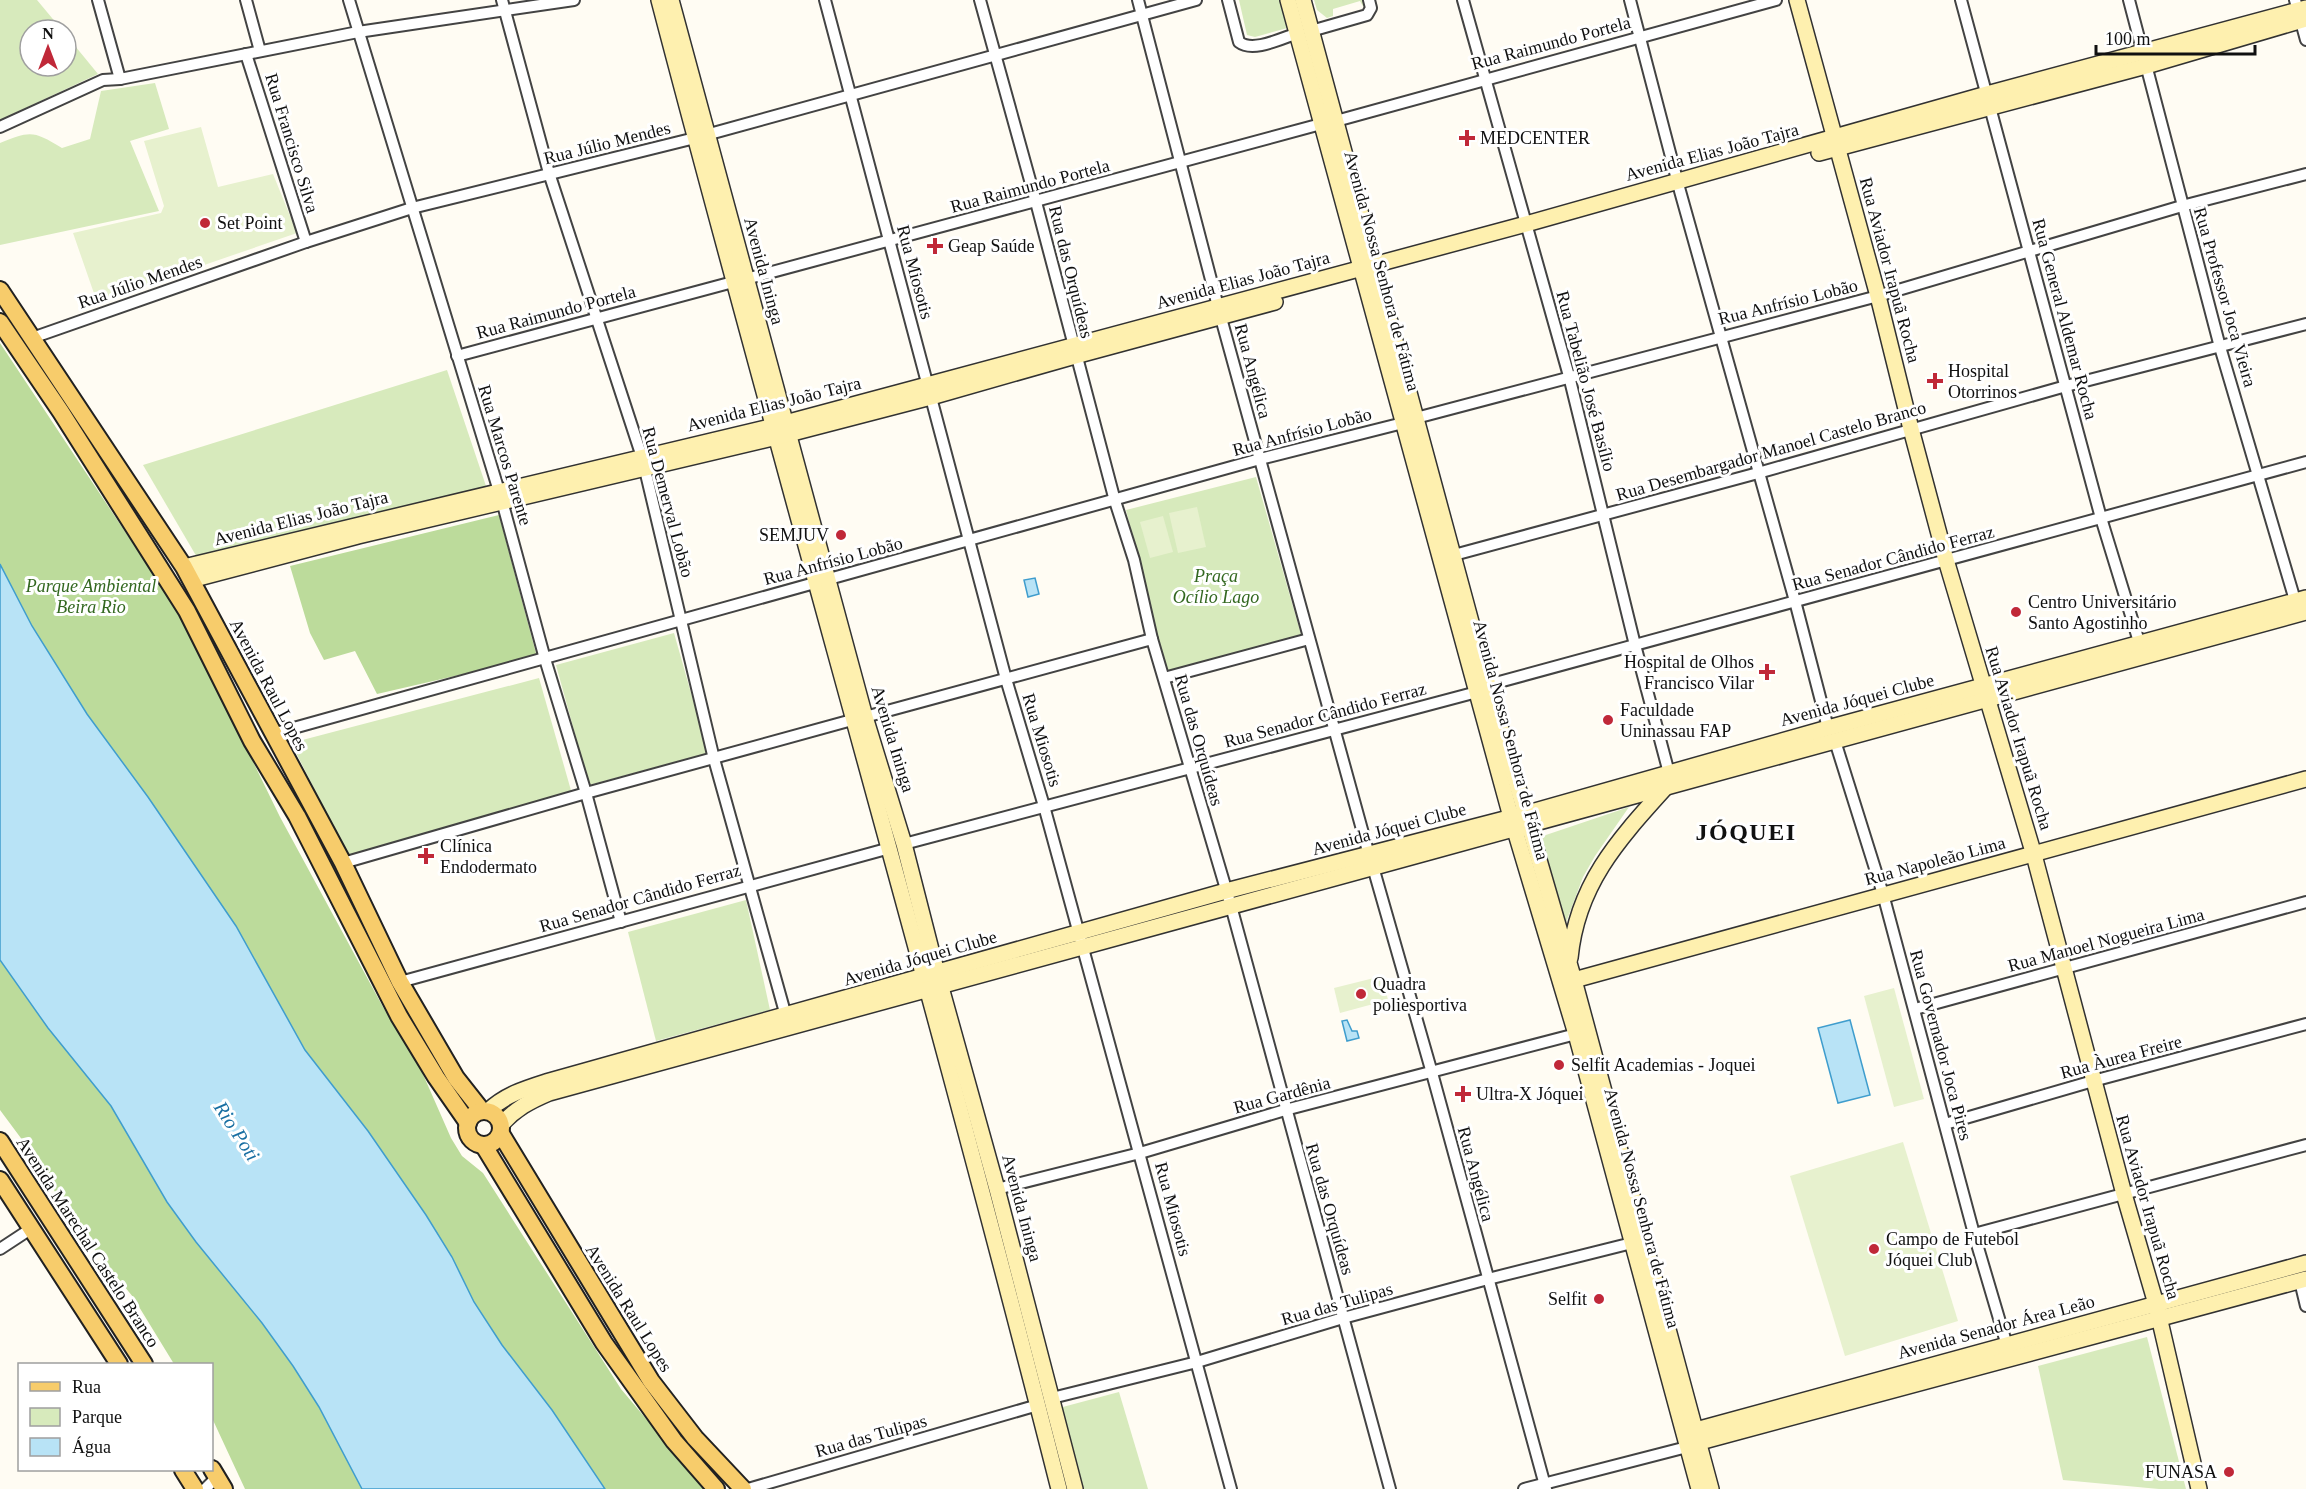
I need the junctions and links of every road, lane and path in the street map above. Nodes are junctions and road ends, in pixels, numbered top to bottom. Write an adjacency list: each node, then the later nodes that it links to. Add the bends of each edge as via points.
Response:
1 (98, 0): 32 (street)
2 (246, 0): 28 (street, Rua Francisco Silva)
3 (349, 0): 24 (street, Rua Marcos Parente)
4 (574, 0): 21 (street)
5 (659, 0): 38 (main road, Avenida Ininga)
6 (671, 0): 38 (main road, Avenida Ininga)
7 (825, 0): 34 (street, Rua Miosotis)
8 (980, 0): 30 (street, Rua das Orquídeas)
9 (1138, 0): 23 (street, Rua Angélica)
10 (1196, 0): 23 (street, Rua Júlio Mendes)
11 (1228, 0): 25 (street, via 1243,45)
12 (1288, 0): 25 (main road, Avenida Nossa Senhora de Fátima)
13 (1303, 0): 25 (main road, Avenida Nossa Senhora de Fátima)
14 (1369, 0): 25 (street, via 1371,8 1367,15)
15 (1463, 0): 33 (street, Rua Tabelião José Basílio)
16 (1630, 0): 26 (street, Rua Governador Joca Pires)
17 (1776, 0): 26 (street, Rua Raimundo Portela)
18 (1797, 0): 39 (main road, Rua Aviador Irapuã Rocha)
19 (1960, 0): 35 (street, Rua General Aldemar Rocha)
20 (2129, 0): 31 (street, Rua Professor Joca Vieira)
21 (503, 5): 24 (street); 41 (street, Rua Demerval Lobão)
22 (2301, 11): 27 (street); 31 (main road, Avenida Elias João Tajra)
23 (1142, 15): 30 (street, Rua Júlio Mendes); 40 (street, Rua Angélica)
24 (358, 32): 28 (street); 46 (street, Rua Marcos Parente)
25 (1305, 32): 36 (main road, Avenida Nossa Senhora de Fátima)
26 (1640, 36): 33 (street, Rua Raimundo Portela); 43 (street, Rua Governador Joca Pires)
27 (2306, 40)
28 (260, 51): 29 (street)
29 (246, 54): 32 (street); 49 (street, Rua Francisco Silva)
30 (995, 56): 34 (street, Rua Júlio Mendes); 44 (street, Rua das Orquídeas)
31 (2144, 59): 35 (main road, Avenida Elias João Tajra); 45 (street, Rua Professor Joca Vieira)
32 (120, 79): 37 (street, via 96,83)
33 (1484, 79): 36 (street, Rua Raimundo Portela); 47 (street, Rua Tabelião José Basílio)
34 (852, 95): 38 (street, Rua Júlio Mendes); 48 (street, Rua Miosotis)
35 (1988, 101): 39 (main road, Avenida Elias João Tajra); 50 (street, Rua General Aldemar Rocha)
36 (1329, 122): 40 (street, Rua Raimundo Portela); 51 (main road, Avenida Nossa Senhora de Fátima)
37 (0, 127)
38 (701, 136): 41 (street, Rua Júlio Mendes); 52 (main road, Avenida Ininga)
39 (1836, 143): 43 (main road, Avenida Elias João Tajra); 54 (main road, Rua Aviador Irapuã Rocha)
40 (1180, 162): 44 (street, Rua Raimundo Portela); 55 (street, Rua Angélica)
41 (549, 173): 46 (street, Rua Júlio Mendes); 56 (street, Rua Demerval Lobão)
42 (2306, 174): 45 (street, Rua Anfrísio Lobão)
43 (1679, 186): 47 (main road, Avenida Elias João Tajra); 47 (main road, Avenida Elias João Tajra, via 1579,204); 59 (street, Rua Governador Joca Pires)
44 (1036, 202): 48 (street, Rua Raimundo Portela); 62 (street, Rua das Orquídeas)
45 (2182, 206): 50 (street, Rua Anfrísio Lobão); 61 (street, Rua Professor Joca Vieira)
46 (412, 208): 49 (street, Rua Júlio Mendes); 63 (street, Rua Marcos Parente)
47 (1527, 228): 51 (main road, Avenida Elias João Tajra); 64 (street, Rua Tabelião José Basílio)
48 (890, 241): 52 (street, Rua Raimundo Portela); 66 (street, Rua Miosotis)
49 (306, 242): 60 (street, Rua Júlio Mendes)
50 (2030, 250): 54 (street, Rua Anfrísio Lobão); 65 (street, Rua General Aldemar Rocha)
51 (1370, 271): 55 (main road, Avenida Elias João Tajra); 67 (main road, Avenida Nossa Senhora de Fátima)
52 (740, 281): 56 (street, Rua Raimundo Portela); 69 (main road, Avenida Ininga)
53 (0, 290): 60 (main road, Avenida Raul Lopes)
54 (1878, 296): 59 (street, Rua Anfrísio Lobão); 68 (main road, Rua Aviador Irapuã Rocha)
55 (1220, 312): 62 (main road, Avenida Elias João Tajra); 70 (street, Rua Angélica)
56 (596, 319): 63 (street, Rua Raimundo Portela); 71 (street, Rua Demerval Lobão)
57 (0, 322): 86 (main road)
58 (2306, 324): 61 (street, Rua Desembargador Manoel Castelo Branco)
59 (1721, 336): 64 (street, Rua Anfrísio Lobão); 73 (street, Rua Governador Joca Pires)
60 (32, 338): 82 (main road, Avenida Raul Lopes)
61 (2220, 347): 65 (street, Rua Desembargador Manoel Castelo Branco); 74 (street, Rua Professor Joca Vieira)
62 (1074, 351): 66 (main road, Avenida Elias João Tajra); 76 (street, Rua das Orquídeas)
63 (457, 356): 75 (street, Rua Marcos Parente)
64 (1569, 376): 67 (street, Rua Anfrísio Lobão); 77 (street, Rua Tabelião José Basílio)
65 (2066, 386): 68 (street, Rua Desembargador Manoel Castelo Branco); 78 (street, Rua General Aldemar Rocha)
66 (929, 391): 69 (main road, Avenida Elias João Tajra); 79 (street, Rua Miosotis)
67 (1409, 420): 70 (street, Rua Anfrísio Lobão); 80 (main road, Avenida Nossa Senhora de Fátima); 96 (main road, Avenida Nossa Senhora de Fátima)
68 (1911, 429): 73 (street, Rua Desembargador Manoel Castelo Branco); 81 (main road, Rua Aviador Irapuã Rocha)
69 (780, 430): 71 (main road, Avenida Elias João Tajra); 83 (main road, Avenida Ininga)
70 (1260, 459): 76 (street, Rua Anfrísio Lobão); 89 (street, Rua Angélica)
71 (643, 462): 75 (main road, Avenida Elias João Tajra); 87 (street, Rua Demerval Lobão)
72 (2306, 462): 74 (street, Rua Senador Cândido Ferraz)
73 (1758, 473): 77 (street, Rua Desembargador Manoel Castelo Branco); 84 (street, Rua Governador Joca Pires)
74 (2258, 475): 78 (street, Rua Senador Cândido Ferraz); 85 (street, Rua Professor Joca Vieira)
75 (501, 496): 82 (main road, Avenida Elias João Tajra, via 358,536); 93 (street, Rua Marcos Parente)
76 (1114, 501): 79 (street, Rua Anfrísio Lobão); 88 (street, Rua das Orquídeas, via 1134,560)
77 (1604, 515): 80 (street, Rua Desembargador Manoel Castelo Branco); 90 (street, Rua Tabelião José Basílio)
78 (2101, 518): 81 (street, Rua Senador Cândido Ferraz); 91 (street, Rua General Aldemar Rocha)
79 (971, 540): 83 (street, Rua Anfrísio Lobão); 95 (street, Rua Miosotis)
80 (1455, 555): 96 (main road, Avenida Nossa Senhora de Fátima)
81 (1946, 560): 84 (street, Rua Senador Cândido Ferraz); 97 (main road, Rua Aviador Irapuã Rocha)
82 (188, 573): 92 (main road, Avenida Raul Lopes)
83 (822, 580): 87 (street, Rua Anfrísio Lobão); 98 (main road, Avenida Ininga)
84 (1795, 601): 90 (street, Rua Senador Cândido Ferraz); 101 (street, Rua Governador Joca Pires)
85 (2302, 606): 91 (main road, Avenida Jóquei Clube); 97 (main road, Avenida Jóquei Clube)
86 (187, 611): 92 (main road, via 199,619 216,649 224,653); 132 (main road, via 399,1016)
87 (681, 620): 93 (street, Rua Anfrísio Lobão); 102 (street, Rua Demerval Lobão)
88 (1152, 639): 94 (street, Rua das Orquídeas); 95 (street)
89 (1309, 639): 94 (street); 99 (street, Rua Angélica)
90 (1635, 645): 96 (street, Rua Senador Cândido Ferraz); 105 (street, Rua Tabelião José Basílio)
91 (2140, 645): 97 (main road, Avenida Jóquei Clube)
92 (230, 650): 100 (main road, Avenida Raul Lopes)
93 (545, 658): 100 (street, Rua Anfrísio Lobão); 106 (street, Rua Marcos Parente)
94 (1164, 678): 103 (street, Rua das Orquídeas)
95 (1006, 679): 98 (street); 107 (street, Rua Miosotis)
96 (1482, 689): 99 (street, Rua Senador Cândido Ferraz); 108 (main road, Avenida Nossa Senhora de Fátima)
97 (1985, 692): 101 (main road, Avenida Jóquei Clube); 110 (main road, Rua Aviador Irapuã Rocha)
98 (859, 719): 102 (street); 109 (main road, Avenida Ininga)
99 (1333, 729): 103 (street, Rua Senador Cândido Ferraz); 111 (street, Rua Angélica)
100 (272, 734): 112 (main road, Avenida Raul Lopes)
101 (1831, 735): 105 (main road, Avenida Jóquei Clube); 114 (street, Rua Governador Joca Pires)
102 (714, 759): 106 (street); 113 (street, Rua Demerval Lobão)
103 (1190, 769): 107 (street, Rua Senador Cândido Ferraz); 115 (street, Rua das Orquídeas)
104 (2306, 779): 110 (main road, Rua Napoleão Lima)
105 (1668, 780): 108 (main road, Avenida Jóquei Clube); 119 (main road, via 1598,869 1575,924)
106 (586, 793): 112 (street); 117 (street, Rua Marcos Parente)
107 (1044, 806): 109 (street, Rua Senador Cândido Ferraz); 118 (street, Rua Miosotis)
108 (1519, 822): 111 (main road, Avenida Jóquei Clube); 119 (main road, Avenida Nossa Senhora de Fátima); 127 (main road, Avenida Nossa Senhora de Fátima)
109 (897, 846): 113 (street, Rua Senador Cândido Ferraz); 123 (main road, Avenida Ininga)
110 (2034, 855): 114 (main road, Rua Napoleão Lima); 120 (main road, Rua Aviador Irapuã Rocha)
111 (1371, 861): 115 (main road, Avenida Jóquei Clube); 128 (street, Rua Angélica)
112 (343, 863): 122 (main road, Avenida Raul Lopes)
113 (749, 885): 117 (street, Rua Senador Cândido Ferraz); 125 (street, Rua Demerval Lobão)
114 (1883, 894): 121 (main road, Rua Napoleão Lima); 124 (street, Rua Governador Joca Pires)
115 (1228, 899): 118 (main road, Avenida Jóquei Clube); 130 (street, Rua das Orquídeas)
116 (2306, 902): 120 (street, Rua Manoel Nogueira Lima)
117 (621, 922): 122 (street, Rua Senador Cândido Ferraz)
118 (1080, 941): 123 (main road, Avenida Jóquei Clube); 138 (street, Rua Miosotis)
119 (1569, 964): 121 (main road, Avenida Nossa Senhora de Fátima)
120 (2063, 969): 124 (street, Rua Manoel Nogueira Lima); 129 (main road, Rua Aviador Irapuã Rocha)
121 (1574, 980): 159 (main road, Avenida Nossa Senhora de Fátima)
122 (400, 982): 131 (main road, Avenida Raul Lopes, via 456,1078)
123 (932, 982): 125 (main road, Avenida Jóquei Clube); 134 (main road, Avenida Jóquei Clube, via 549,1093 511,1114); 140 (main road, Avenida Ininga); 158 (main road, Avenida Ininga)
124 (1915, 1009): 133 (street, Rua Governador Joca Pires)
125 (786, 1016): 131 (main road, Avenida Jóquei Clube, via 546,1082 515,1092)
126 (2306, 1024): 129 (street, Rua Àurea Freire)
127 (1575, 1034): 128 (street, Rua Gardênia); 144 (main road, Avenida Nossa Senhora de Fátima)
128 (1432, 1073): 130 (street, Rua Gardênia); 149 (street, Rua Angélica)
129 (2093, 1081): 133 (street, Rua Àurea Freire); 141 (main road, Rua Aviador Irapuã Rocha)
130 (1285, 1110): 138 (street, Rua Gardênia); 153 (street, Rua das Orquídeas)
131 (485, 1111): 132 (main road); 134 (main road, via 497,1116)
132 (468, 1122): 137 (main road, via 470,1138)
133 (1945, 1124): 143 (street, Rua Governador Joca Pires)
134 (501, 1130): 137 (main road, via 497,1140); 164 (main road, Avenida Raul Lopes, via 651,1381 695,1438)
135 (0, 1141): 147 (main road, Avenida Marechal Castelo Branco)
136 (2306, 1145): 141 (street)
137 (484, 1146): 163 (main road, Avenida Raul Lopes, via 604,1343 674,1442)
138 (1140, 1153): 140 (street, Rua Gardênia); 155 (street, Rua Miosotis)
139 (0, 1180): 142 (main road)
140 (997, 1189): 158 (main road, Avenida Ininga)
141 (2124, 1194): 143 (street); 152 (main road, Rua Aviador Irapuã Rocha)
142 (32, 1227): 145 (street); 148 (main road)
143 (1974, 1233): 154 (street, Rua Governador Joca Pires)
144 (1632, 1243): 149 (street, Rua das Tulipas); 159 (main road, Avenida Nossa Senhora de Fátima)
145 (0, 1248)
146 (2306, 1263): 152 (main road, Avenida Senador Área Leão)
147 (81, 1267): 148 (main road); 157 (main road, Avenida Marechal Castelo Branco)
148 (63, 1277): 156 (main road)
149 (1488, 1279): 153 (street, Rua das Tulipas); 161 (street, Rua Angélica)
150 (2303, 1280): 151 (street); 152 (main road, Avenida Senador Área Leão)
151 (2306, 1306)
152 (2158, 1311): 154 (main road, Avenida Senador Área Leão); 173 (main road, Rua Aviador Irapuã Rocha)
153 (1343, 1318): 155 (street, Rua das Tulipas); 169 (street, Rua das Orquídeas)
154 (2009, 1351): 159 (main road, Avenida Senador Área Leão)
155 (1197, 1362): 158 (street, Rua das Tulipas); 168 (street, Rua Miosotis)
156 (118, 1363)
157 (143, 1363)
158 (1045, 1402): 165 (street, Rua das Tulipas); 166 (main road, Avenida Ininga); 167 (main road, Avenida Ininga)
159 (1694, 1440): 161 (street, Avenida Senador Área Leão); 171 (main road, Avenida Nossa Senhora de Fátima); 172 (main road, Avenida Nossa Senhora de Fátima)
160 (184, 1471): 162 (main road)
161 (1545, 1486): 170 (street, Avenida Senador Área Leão)
162 (195, 1489)
163 (716, 1489)
164 (743, 1489)
165 (748, 1489)
166 (1059, 1489)
167 (1075, 1489)
168 (1231, 1489)
169 (1390, 1489)
170 (1524, 1489)
171 (1699, 1489)
172 (1711, 1489)
173 (2199, 1489)

